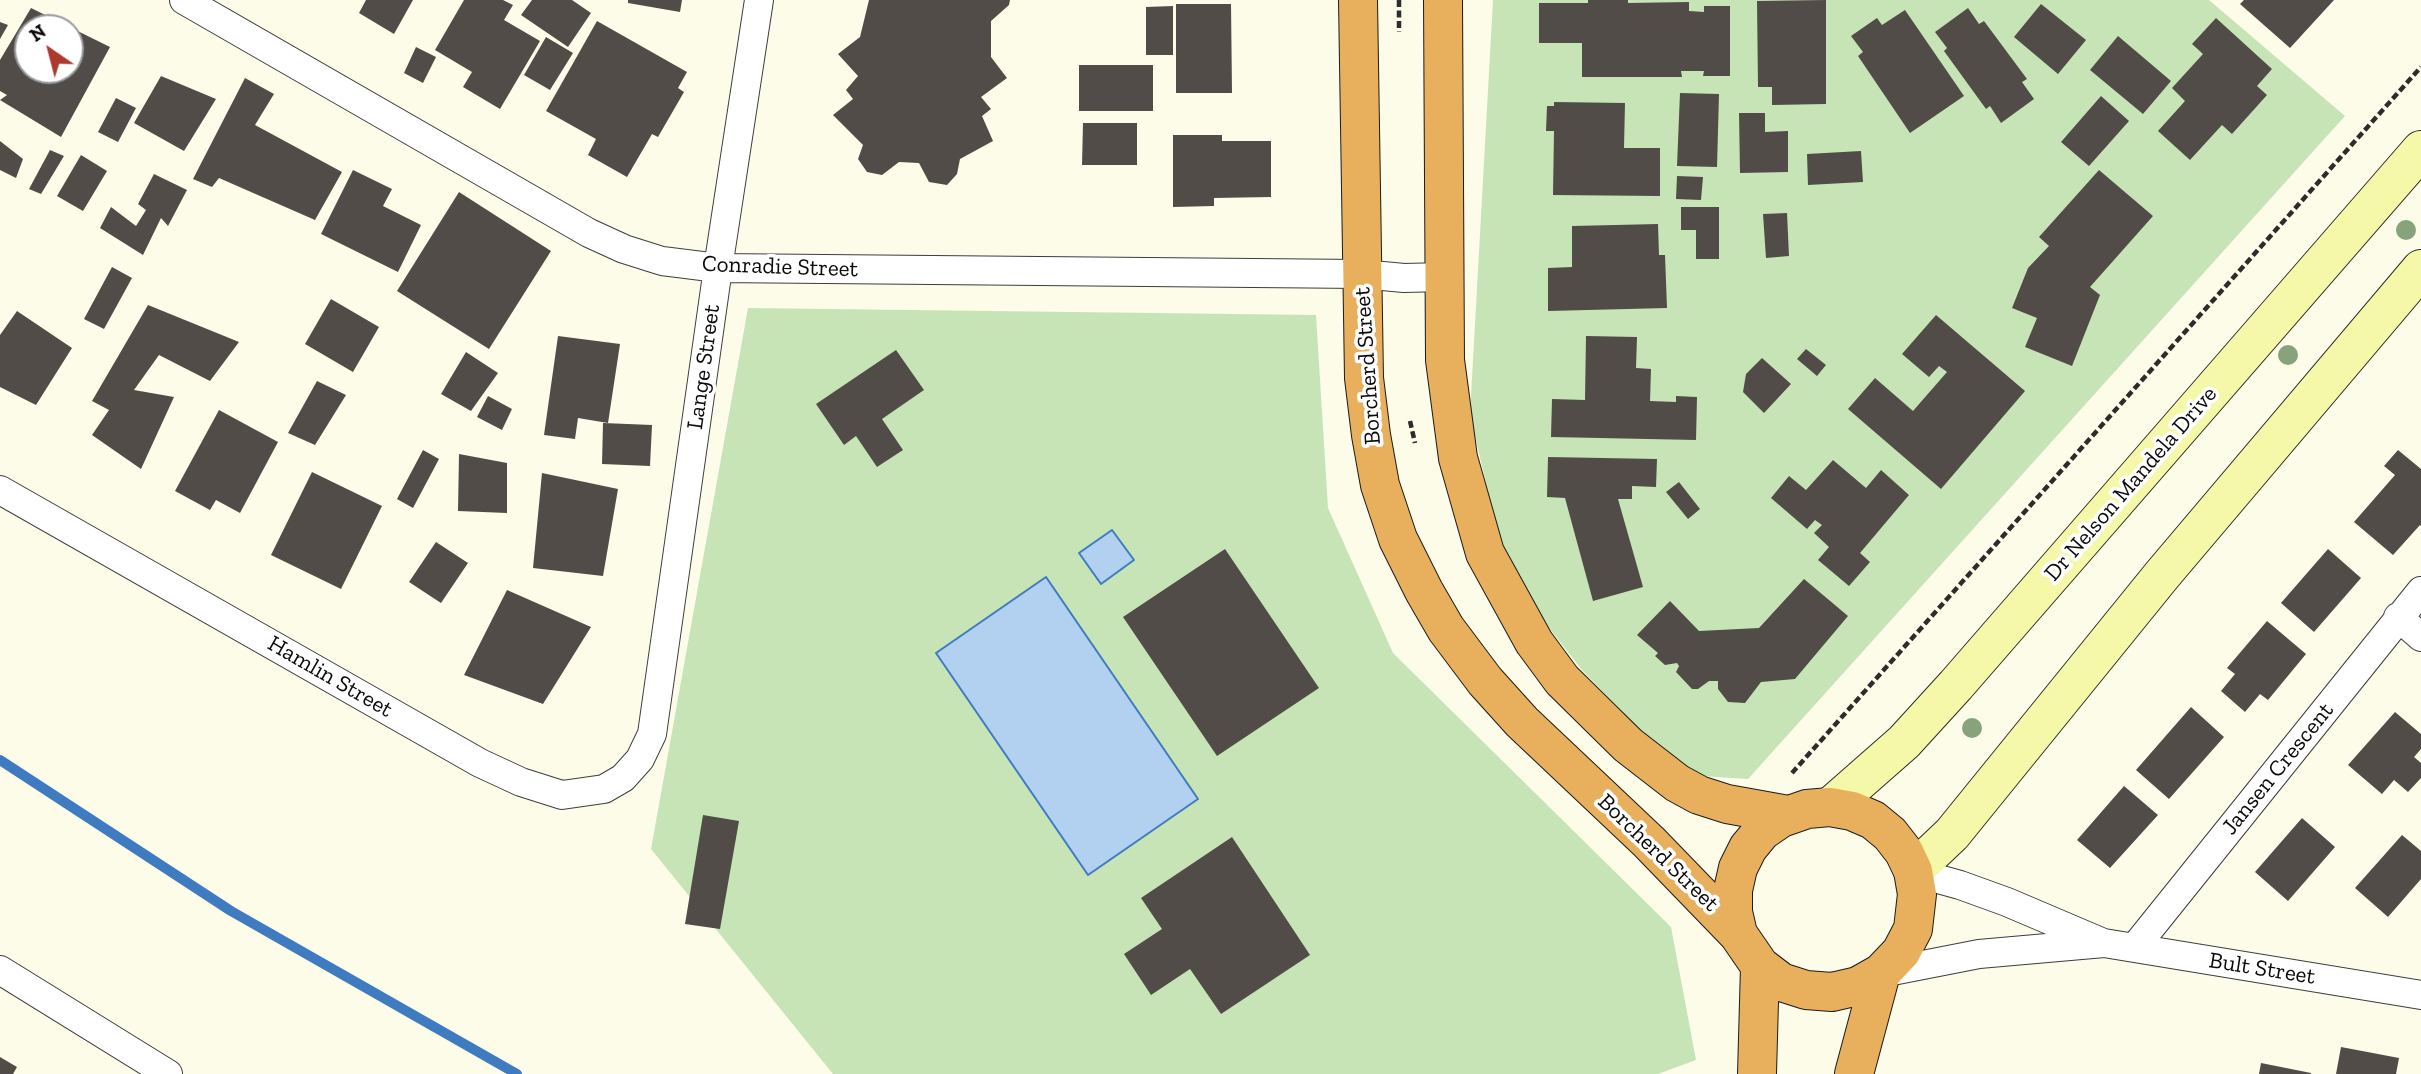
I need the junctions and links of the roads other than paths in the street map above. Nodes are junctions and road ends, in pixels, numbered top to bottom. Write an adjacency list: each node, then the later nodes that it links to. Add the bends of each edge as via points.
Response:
1 (184, 0): 6 (street, Conradie Street, via 589,233 662,261)
2 (759, 0): 6 (street, Lange Street)
3 (1358, 0): 8 (highway, Borcherd Street)
4 (1443, 0): 9 (highway)
5 (2421, 150): 15 (street, Dr Nelson Mandela Drive, via 1956,685 1903,742)
6 (718, 268): 8 (street, Conradie Street); 14 (street, Lange Street)
7 (2421, 269): 17 (street, via 2162,575 1952,834)
8 (1361, 274): 9 (street, Conradie Street); 18 (highway, Borcherd Street, via 1364,378 1378,472 1398,539 1424,592 1466,658 1522,722)
9 (1444, 277): 16 (highway, via 1445,360 1458,458 1485,553 1534,642 1562,680 1628,746 1669,777 1699,795)
10 (0, 490): 14 (street, Hamlin Street, via 521,782 562,795 604,789 623,778 640,759)
11 (2421, 590): 12 (street, Jansen Crescent)
12 (2398, 617): 13 (street); 20 (street, Jansen Crescent)
13 (2421, 637)
14 (652, 734)
15 (1830, 807): 16 (highway); 17 (highway, via 1873,820 1890,834)
16 (1773, 813): 18 (highway, via 1738,868 1732,912)
17 (1913, 871): 19 (street, Bult Street, via 1984,894); 23 (highway, via 1917,894 1913,929)
18 (1738, 934): 21 (highway)
19 (2104, 943): 20 (street, Bult Street); 23 (street, Bult Street, via 1979,954)
20 (2135, 947): 24 (street, Bult Street)
21 (1760, 966): 23 (highway, via 1781,982 1832,992 1858,986); 26 (highway)
22 (0, 970): 25 (street)
23 (1882, 973): 27 (highway)
24 (2419, 992)
25 (168, 1074)
26 (1757, 1074)
27 (1854, 1074)

